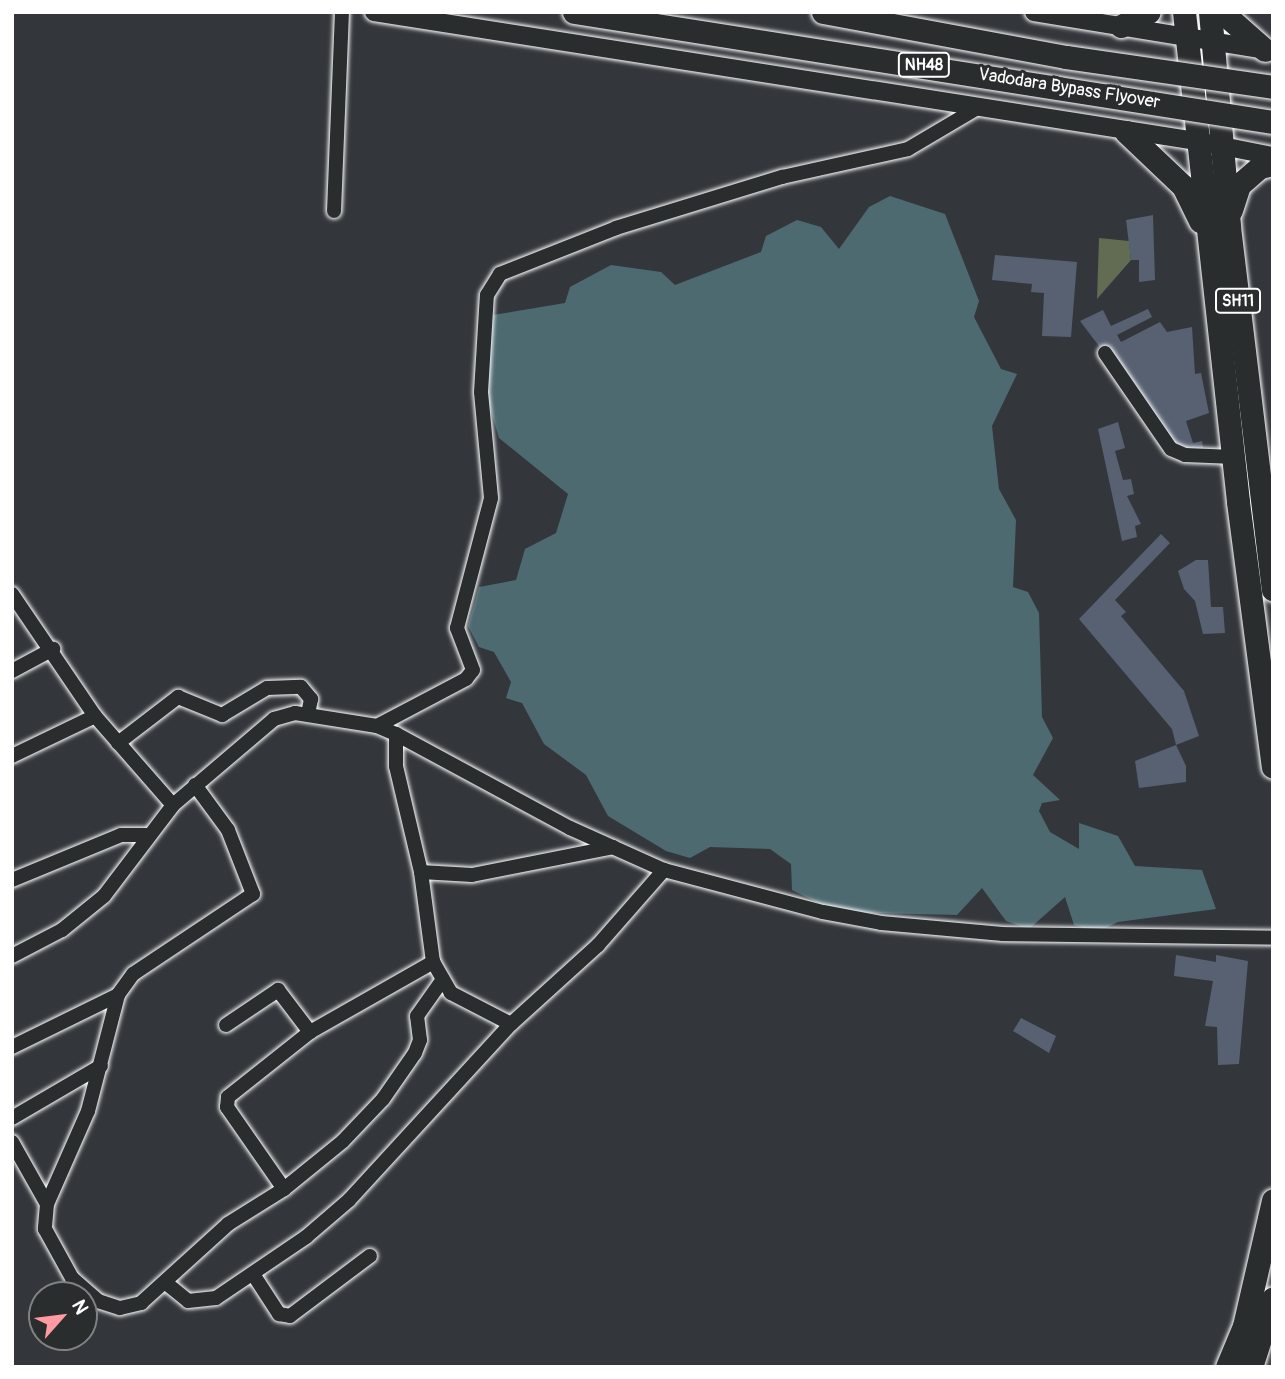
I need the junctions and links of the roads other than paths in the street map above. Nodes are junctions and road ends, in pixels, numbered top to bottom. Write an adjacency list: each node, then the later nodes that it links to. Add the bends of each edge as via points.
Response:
1 (342, 12): 22 (street)
2 (374, 12): 15 (street)
3 (574, 12): 16 (main road, Vadodara Bypass Flyover / NH48, bridge)
4 (823, 12): 14 (main road, Vadodara Bypass Flyover / NH48, bridge, via 1066,57)
5 (1034, 12): 10 (street)
6 (1149, 12): 10 (main road)
7 (1184, 12): 11 (main road, SH11)
8 (1210, 12): 12 (main road, SH11)
9 (1222, 12): 13 (main road)
10 (1121, 26): 11 (street)
11 (1187, 38): 12 (street); 18 (main road, SH11)
12 (1212, 42): 13 (street); 19 (main road, SH11)
13 (1269, 51)
14 (1273, 87)
15 (979, 107): 17 (street); 33 (street, via 898,152 782,177 615,228 500,274 486,295 481,392 491,498 488,523 458,614 459,636 473,670)
16 (1273, 122)
17 (1126, 132): 18 (street); 24 (main road, via 1183,186)
18 (1197, 141): 19 (street); 24 (main road, SH11)
19 (1224, 148): 20 (street); 23 (main road, SH11)
20 (1273, 156)
21 (1273, 164): 23 (main road, via 1261,167 1239,185)
22 (334, 211)
23 (1229, 226): 27 (main road, SH11)
24 (1211, 250): 26 (main road, SH11)
25 (1105, 354): 26 (street, via 1171,449 1185,455)
26 (1234, 457): 37 (main road, SH11)
27 (1273, 589)
28 (12, 594): 29 (street)
29 (53, 649): 30 (street); 32 (street)
30 (12, 671)
31 (308, 715): 33 (street); 35 (street, via 311,699 301,687 267,688 222,715 178,697); 38 (street, via 295,713 274,719)
32 (95, 716): 35 (street); 36 (street)
33 (377, 726): 34 (street)
34 (396, 734): 41 (street); 43 (street, via 396,766)
35 (118, 743): 39 (street)
36 (12, 756)
37 (1273, 767)
38 (195, 785): 39 (street); 49 (street, via 228,830 253,894 133,974)
39 (173, 805): 40 (street)
40 (147, 835): 44 (street, via 121,835); 46 (street, via 104,896 62,930)
41 (613, 848): 42 (street); 43 (street, via 472,875)
42 (664, 870): 45 (street, via 881,923 1003,934); 50 (street, via 598,945)
43 (421, 872): 47 (street)
44 (12, 880)
45 (1273, 938)
46 (12, 956)
47 (433, 962): 48 (street); 52 (street)
48 (441, 982): 50 (street, via 451,993); 57 (street, via 417,1016 420,1040 415,1053 383,1099 343,1141)
49 (118, 995): 53 (street); 54 (street)
50 (512, 1024): 61 (street, via 349,1200)
51 (226, 1025): 52 (street, via 278,990)
52 (310, 1032): 57 (street, via 226,1102)
53 (12, 1047)
54 (101, 1066): 55 (street); 59 (street, via 88,1111)
55 (12, 1118)
56 (12, 1142): 59 (street)
57 (284, 1189): 62 (street, via 228,1224)
58 (1273, 1200): 64 (main road, via 1244,1326)
59 (47, 1204): 62 (street, via 45,1229 55,1251 72,1278 98,1301 120,1308 141,1303)
60 (370, 1256): 61 (street, via 290,1316 279,1314)
61 (253, 1274): 62 (street, via 216,1298 199,1303 188,1301)
62 (166, 1283)
63 (1273, 1298): 65 (main road)
64 (1227, 1367)
65 (1251, 1367)

